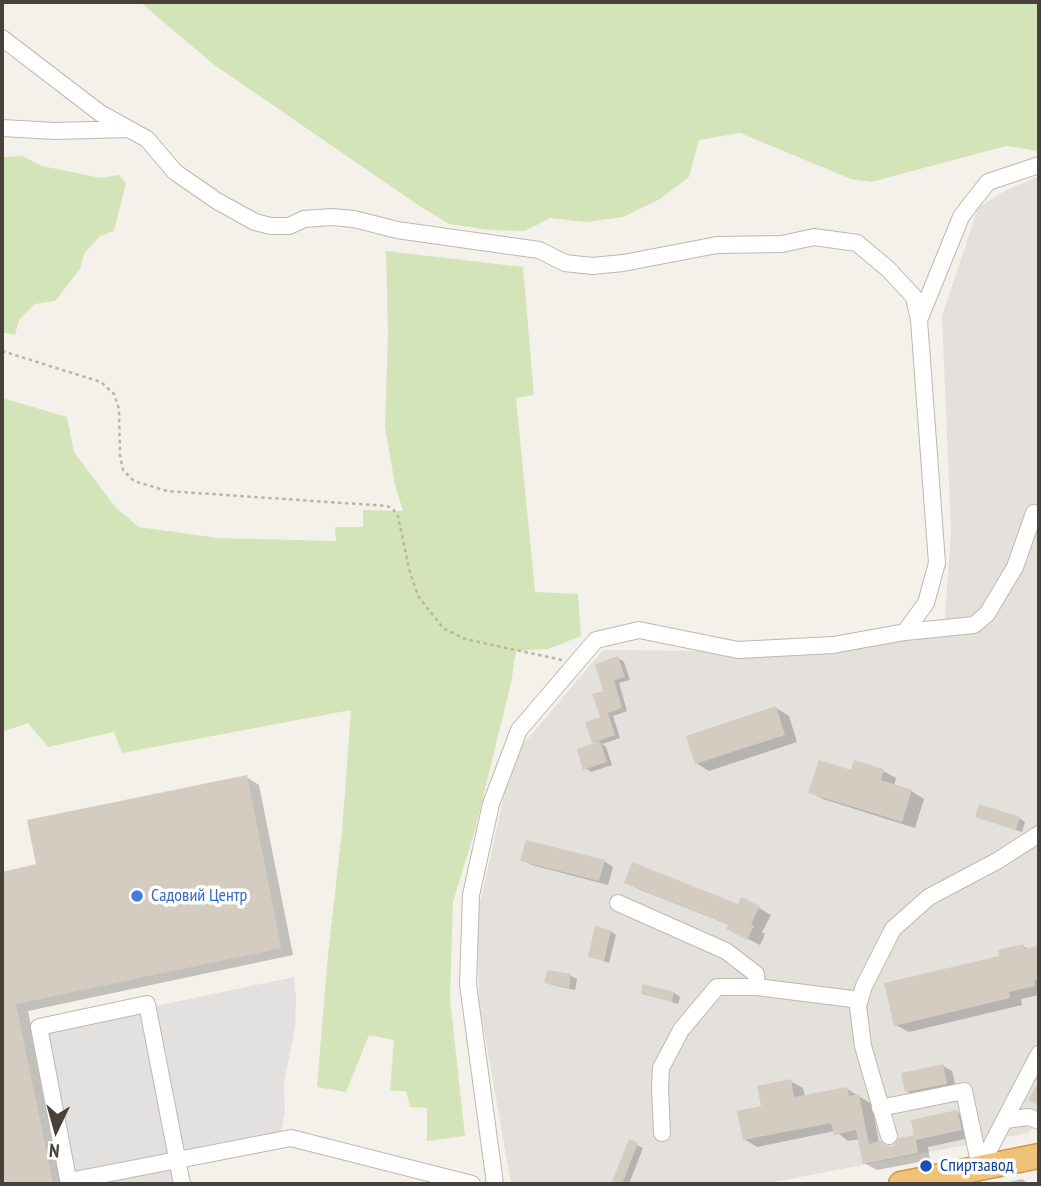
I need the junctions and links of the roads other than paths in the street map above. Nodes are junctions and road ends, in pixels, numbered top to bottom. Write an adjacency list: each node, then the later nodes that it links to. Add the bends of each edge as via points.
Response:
1 (2, 38): 3 (lane, via 100,113)
2 (2, 128): 3 (lane)
3 (131, 129): 5 (lane, via 147,139 175,172 217,201 271,226 289,226 304,219 354,219 397,230 539,250 565,263 592,266 717,245 782,244 814,237 857,243 914,297)
4 (1039, 165): 5 (lane, via 988,182 968,206)
5 (919, 320): 7 (lane, via 936,563 926,603)
6 (1034, 513): 7 (lane, via 1015,567 987,614 974,625)
7 (905, 632): 24 (lane, via 833,645 738,650 639,630 596,640 519,730 491,804 471,895 468,984)
8 (1039, 834): 11 (lane, via 929,897 893,929)
9 (618, 903): 10 (lane, via 726,951 756,974)
10 (757, 987): 11 (lane); 16 (lane, via 717,987 681,1030 661,1068)
11 (860, 999): 13 (lane, via 863,1046)
12 (1039, 1054): 14 (lane)
13 (880, 1108): 17 (lane); 20 (lane, via 964,1091)
14 (1005, 1120): 15 (lane, via 1028,1117); 20 (lane)
15 (1039, 1121)
16 (662, 1133)
17 (889, 1136)
18 (1039, 1156): 20 (highway)
19 (178, 1160): 21 (lane); 21 (lane, via 147,1004 39,1027); 22 (lane); 23 (lane, via 291,1138)
20 (980, 1167): 25 (highway)
21 (69, 1183)
22 (182, 1184)
23 (472, 1184)
24 (495, 1184)
25 (901, 1184)

